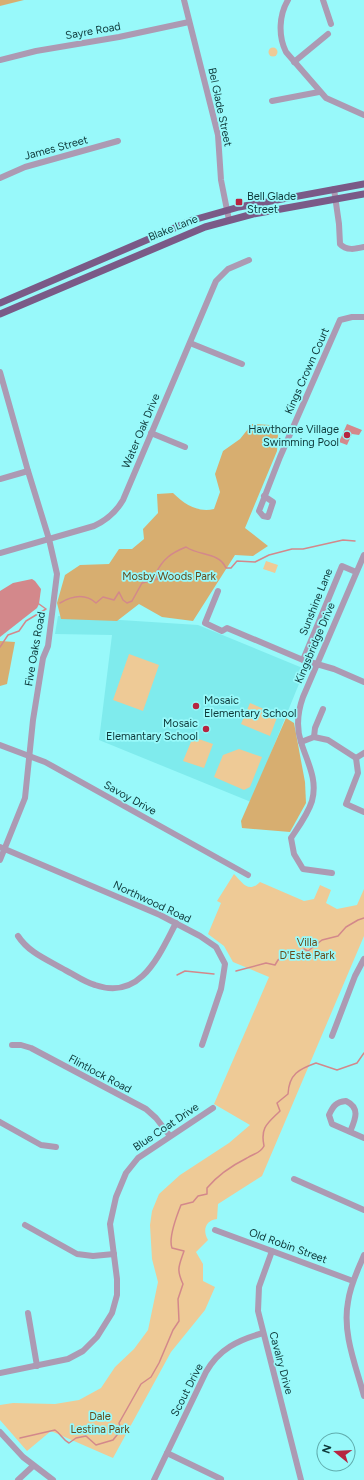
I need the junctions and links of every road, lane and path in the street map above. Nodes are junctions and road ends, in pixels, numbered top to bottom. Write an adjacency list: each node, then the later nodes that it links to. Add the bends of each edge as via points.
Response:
1 (184, 0): 4 (street, Bel Glade Street)
2 (288, 0): 8 (street, via 282,17 280,37 286,52)
3 (323, 0): 5 (street)
4 (189, 22): 7 (street, Sayre Road); 18 (street, Bel Glade Street, via 218,135 221,180)
5 (331, 24)
6 (328, 34): 8 (street)
7 (0, 60)
8 (294, 62): 9 (street)
9 (318, 92): 10 (street); 11 (street, via 334,103)
10 (272, 101)
11 (364, 115)
12 (118, 141): 13 (street, James Street, via 25,167)
13 (0, 178)
14 (364, 184): 15 (main road, Blake Lane)
15 (334, 189): 17 (street); 18 (main road, Blake Lane)
16 (364, 194): 17 (main road, Blake Lane)
17 (336, 200): 19 (main road, Blake Lane); 20 (street, via 340,244 353,249)
18 (227, 210): 19 (street, Bel Glade Street); 22 (main road, Blake Lane, via 178,227)
19 (229, 220): 23 (main road, Blake Lane, via 178,238)
20 (364, 247)
21 (249, 260): 25 (street, Water Oak Drive, via 231,267 219,277)
22 (0, 303)
23 (0, 314)
24 (364, 317): 34 (street, Kings Crown Court, via 340,320)
25 (190, 343): 26 (street); 30 (street, Water Oak Drive)
26 (242, 364)
27 (0, 372): 28 (street, Five Oaks Road)
28 (7, 395): 29 (street); 32 (street, Five Oaks Road)
29 (0, 397)
30 (151, 433): 31 (street); 35 (street, Water Oak Drive, via 115,512 94,526)
31 (185, 448)
32 (28, 471): 33 (street); 35 (street, Five Oaks Road)
33 (0, 479)
34 (264, 496)
35 (49, 539): 36 (street, Water Oak Drive); 48 (street, Five Oaks Road, via 57,574 56,586)
36 (0, 553)
37 (364, 555): 38 (street, Kingsbridge Drive)
38 (356, 572): 40 (street, Sunshine Lane, via 342,566); 41 (street, Kingsbridge Drive)
39 (218, 591): 40 (street, via 205,623 222,631 227,628)
40 (303, 660): 41 (street)
41 (317, 664): 42 (street); 45 (street, Kingsbridge Drive, via 300,708)
42 (364, 682)
43 (323, 709): 44 (street)
44 (314, 737): 45 (street); 49 (street, via 328,740)
45 (301, 742): 53 (street, Kingsbridge Drive, via 312,772 314,790 307,812 291,838 294,854 303,869)
46 (0, 745): 48 (street, Savoy Drive)
47 (364, 753): 49 (street)
48 (30, 754): 51 (street, Five Oaks Road, via 25,798); 54 (street, Savoy Drive)
49 (356, 758): 50 (street, via 358,773 346,804)
50 (364, 812)
51 (2, 848): 52 (street, Five Oaks Road); 55 (street, Northwood Road)
52 (0, 860)
53 (332, 873)
54 (248, 875)
55 (176, 923): 56 (street, via 149,971 133,983 114,988 86,982 27,948); 60 (street, Northwood Road, via 216,947 225,964 221,988)
56 (18, 936)
57 (364, 959): 58 (street)
58 (332, 1036)
59 (12, 1045): 64 (street, Flintlock Road, via 31,1048 146,1109)
60 (202, 1045)
61 (213, 1108): 64 (street, Blue Coat Drive)
62 (0, 1122): 66 (street, via 41,1145)
63 (350, 1132): 63 (street, via 332,1124 329,1115 332,1106 339,1101 346,1101 355,1107 357,1113); 65 (street)
64 (170, 1136): 72 (street, Blue Coat Drive, via 138,1158 126,1173 111,1216 110,1232)
65 (364, 1138)
66 (56, 1146)
67 (294, 1179): 68 (street)
68 (364, 1210)
69 (25, 1225): 72 (street, via 77,1254)
70 (215, 1230): 71 (street, Old Robin Street)
71 (272, 1251): 74 (street, Old Robin Street); 76 (street, Cavalry Drive, via 258,1293 258,1311)
72 (114, 1254): 77 (street, Blue Coat Drive, via 116,1295 112,1313 102,1330 75,1356)
73 (364, 1255): 74 (street)
74 (354, 1281): 79 (street, via 348,1301 347,1326)
75 (28, 1313): 77 (street)
76 (263, 1333): 81 (street, Scout Drive, via 233,1344 213,1361); 87 (street, Cavalry Drive)
77 (37, 1366): 78 (street, Blue Coat Drive)
78 (0, 1372)
79 (364, 1396)
80 (0, 1432): 82 (street)
81 (167, 1453): 83 (street); 86 (street, Scout Drive)
82 (33, 1466): 84 (street); 85 (street)
83 (221, 1479)
84 (18, 1480)
85 (53, 1480)
86 (154, 1480)
87 (301, 1480)

